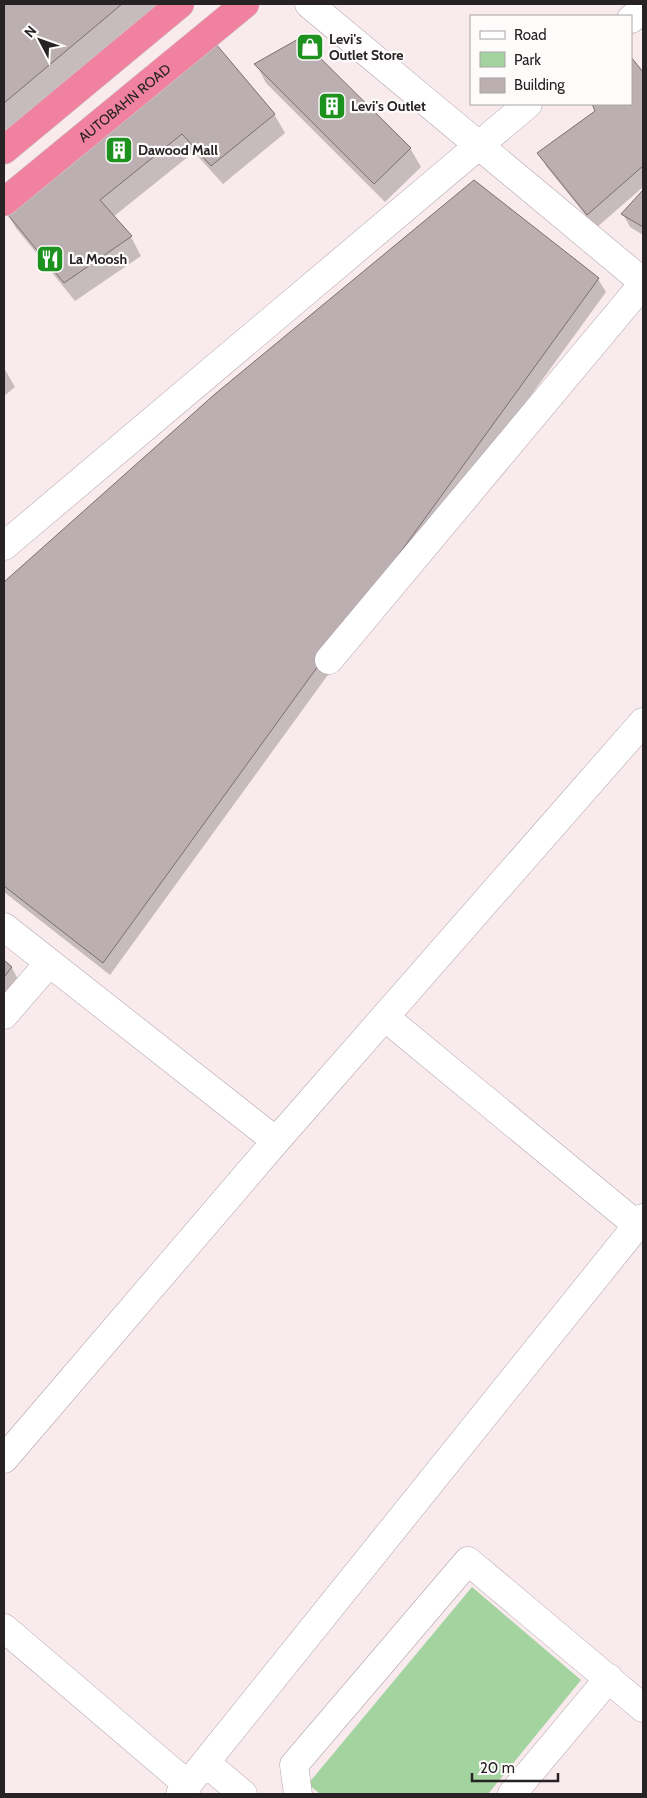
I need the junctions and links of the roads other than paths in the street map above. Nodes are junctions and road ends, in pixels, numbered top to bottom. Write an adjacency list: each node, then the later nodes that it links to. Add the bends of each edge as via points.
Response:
1 (180, 4): 8 (highway)
2 (245, 4): 9 (highway, AUTOBAHN ROAD)
3 (309, 4): 7 (street)
4 (643, 8): 5 (street)
5 (632, 18)
6 (527, 105): 7 (street)
7 (479, 144): 10 (street); 11 (street)
8 (4, 150)
9 (4, 202)
10 (643, 283): 12 (street)
11 (4, 546)
12 (329, 660)
13 (643, 722): 17 (street)
14 (4, 927): 15 (street)
15 (48, 963): 16 (street); 18 (street)
16 (4, 1015)
17 (386, 1018): 18 (street); 19 (street)
18 (276, 1141): 20 (street)
19 (640, 1221): 24 (street)
20 (4, 1459)
21 (4, 1628): 25 (street)
22 (609, 1678): 23 (street); 27 (street, via 468,1561 294,1765); 28 (street)
23 (643, 1708)
24 (206, 1763): 25 (street); 26 (street)
25 (184, 1790)
26 (243, 1794)
27 (298, 1794)
28 (512, 1794)

